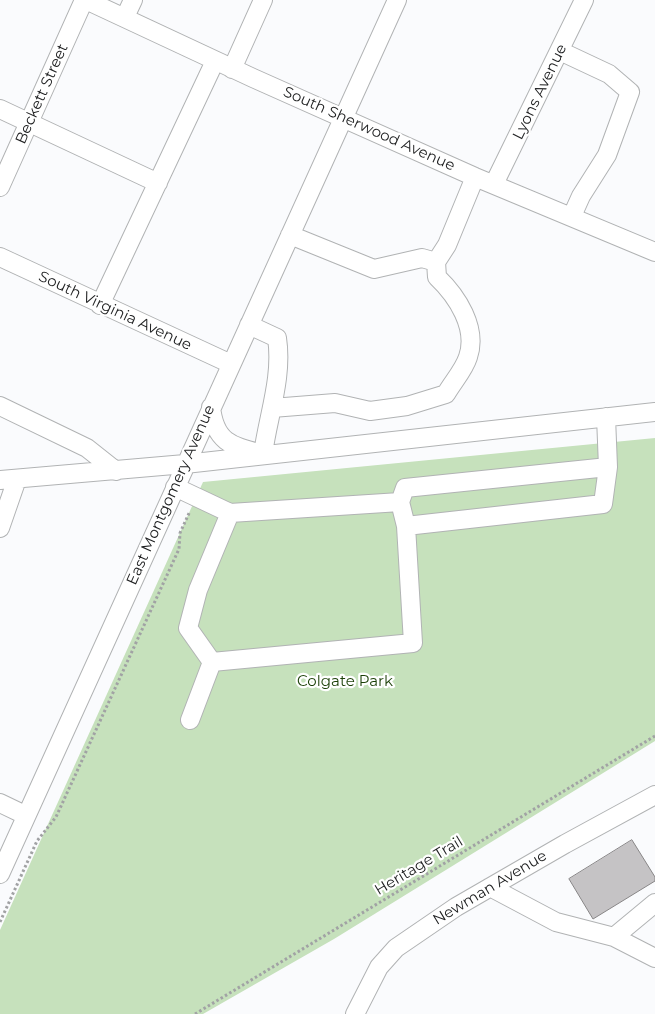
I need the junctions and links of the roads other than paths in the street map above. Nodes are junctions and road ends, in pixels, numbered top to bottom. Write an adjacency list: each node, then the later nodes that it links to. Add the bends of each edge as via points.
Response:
1 (85, 0): 6 (street, South Sherwood Avenue); 12 (street, Beckett Street)
2 (133, 0): 6 (street)
3 (263, 0): 9 (street)
4 (397, 0): 11 (street, East Montgomery Avenue)
5 (584, 0): 7 (street, Lyons Avenue)
6 (125, 17): 8 (street, South Sherwood Avenue)
7 (560, 51): 15 (street, Lyons Avenue); 17 (street, via 609,74 630,92 607,155)
8 (215, 61): 9 (street, South Sherwood Avenue); 14 (street)
9 (232, 69): 11 (street, South Sherwood Avenue)
10 (0, 109): 12 (street)
11 (343, 118): 13 (street, South Sherwood Avenue); 18 (street, East Montgomery Avenue)
12 (29, 122): 14 (street); 16 (street, Beckett Street)
13 (476, 176): 15 (street, South Sherwood Avenue); 21 (street, via 447,245)
14 (158, 183): 22 (street)
15 (494, 184): 17 (street, South Sherwood Avenue)
16 (0, 188)
17 (572, 216): 19 (street, South Sherwood Avenue)
18 (290, 235): 21 (street, via 374,269 422,258); 23 (street, East Montgomery Avenue)
19 (655, 252)
20 (0, 257): 22 (street, South Virginia Avenue)
21 (436, 262): 27 (street, via 437,277 450,290 464,316 469,334 468,357 446,394 370,411 335,403)
22 (100, 305): 24 (street, South Virginia Avenue)
23 (249, 326): 24 (street, East Montgomery Avenue); 27 (street, via 277,338 278,370)
24 (230, 364): 26 (street, East Montgomery Avenue)
25 (0, 406): 33 (street, via 87,448)
26 (211, 407): 30 (street, via 219,435 238,447); 31 (street, East Montgomery Avenue)
27 (272, 408): 30 (street)
28 (655, 412): 29 (street)
29 (606, 417): 30 (street); 32 (street)
30 (263, 454): 31 (street)
31 (185, 464): 33 (street); 35 (street, East Montgomery Avenue)
32 (608, 467): 36 (street); 38 (street, via 603,504)
33 (116, 471): 34 (street)
34 (9, 479): 39 (street)
35 (175, 487): 37 (street); 44 (street, East Montgomery Avenue)
36 (402, 495): 37 (street); 38 (street)
37 (230, 513): 40 (street, via 198,590 188,628)
38 (406, 526): 40 (street, via 413,643)
39 (0, 528)
40 (212, 662): 41 (street)
41 (190, 720)
42 (655, 795): 46 (street, Newman Avenue)
43 (0, 803): 44 (street)
44 (26, 815): 45 (street, East Montgomery Avenue)
45 (0, 874)
46 (490, 887): 48 (street, via 556,922); 50 (street, Newman Avenue, via 396,948 379,967)
47 (655, 903): 48 (street)
48 (614, 937): 49 (street)
49 (655, 958)
50 (355, 1014)

